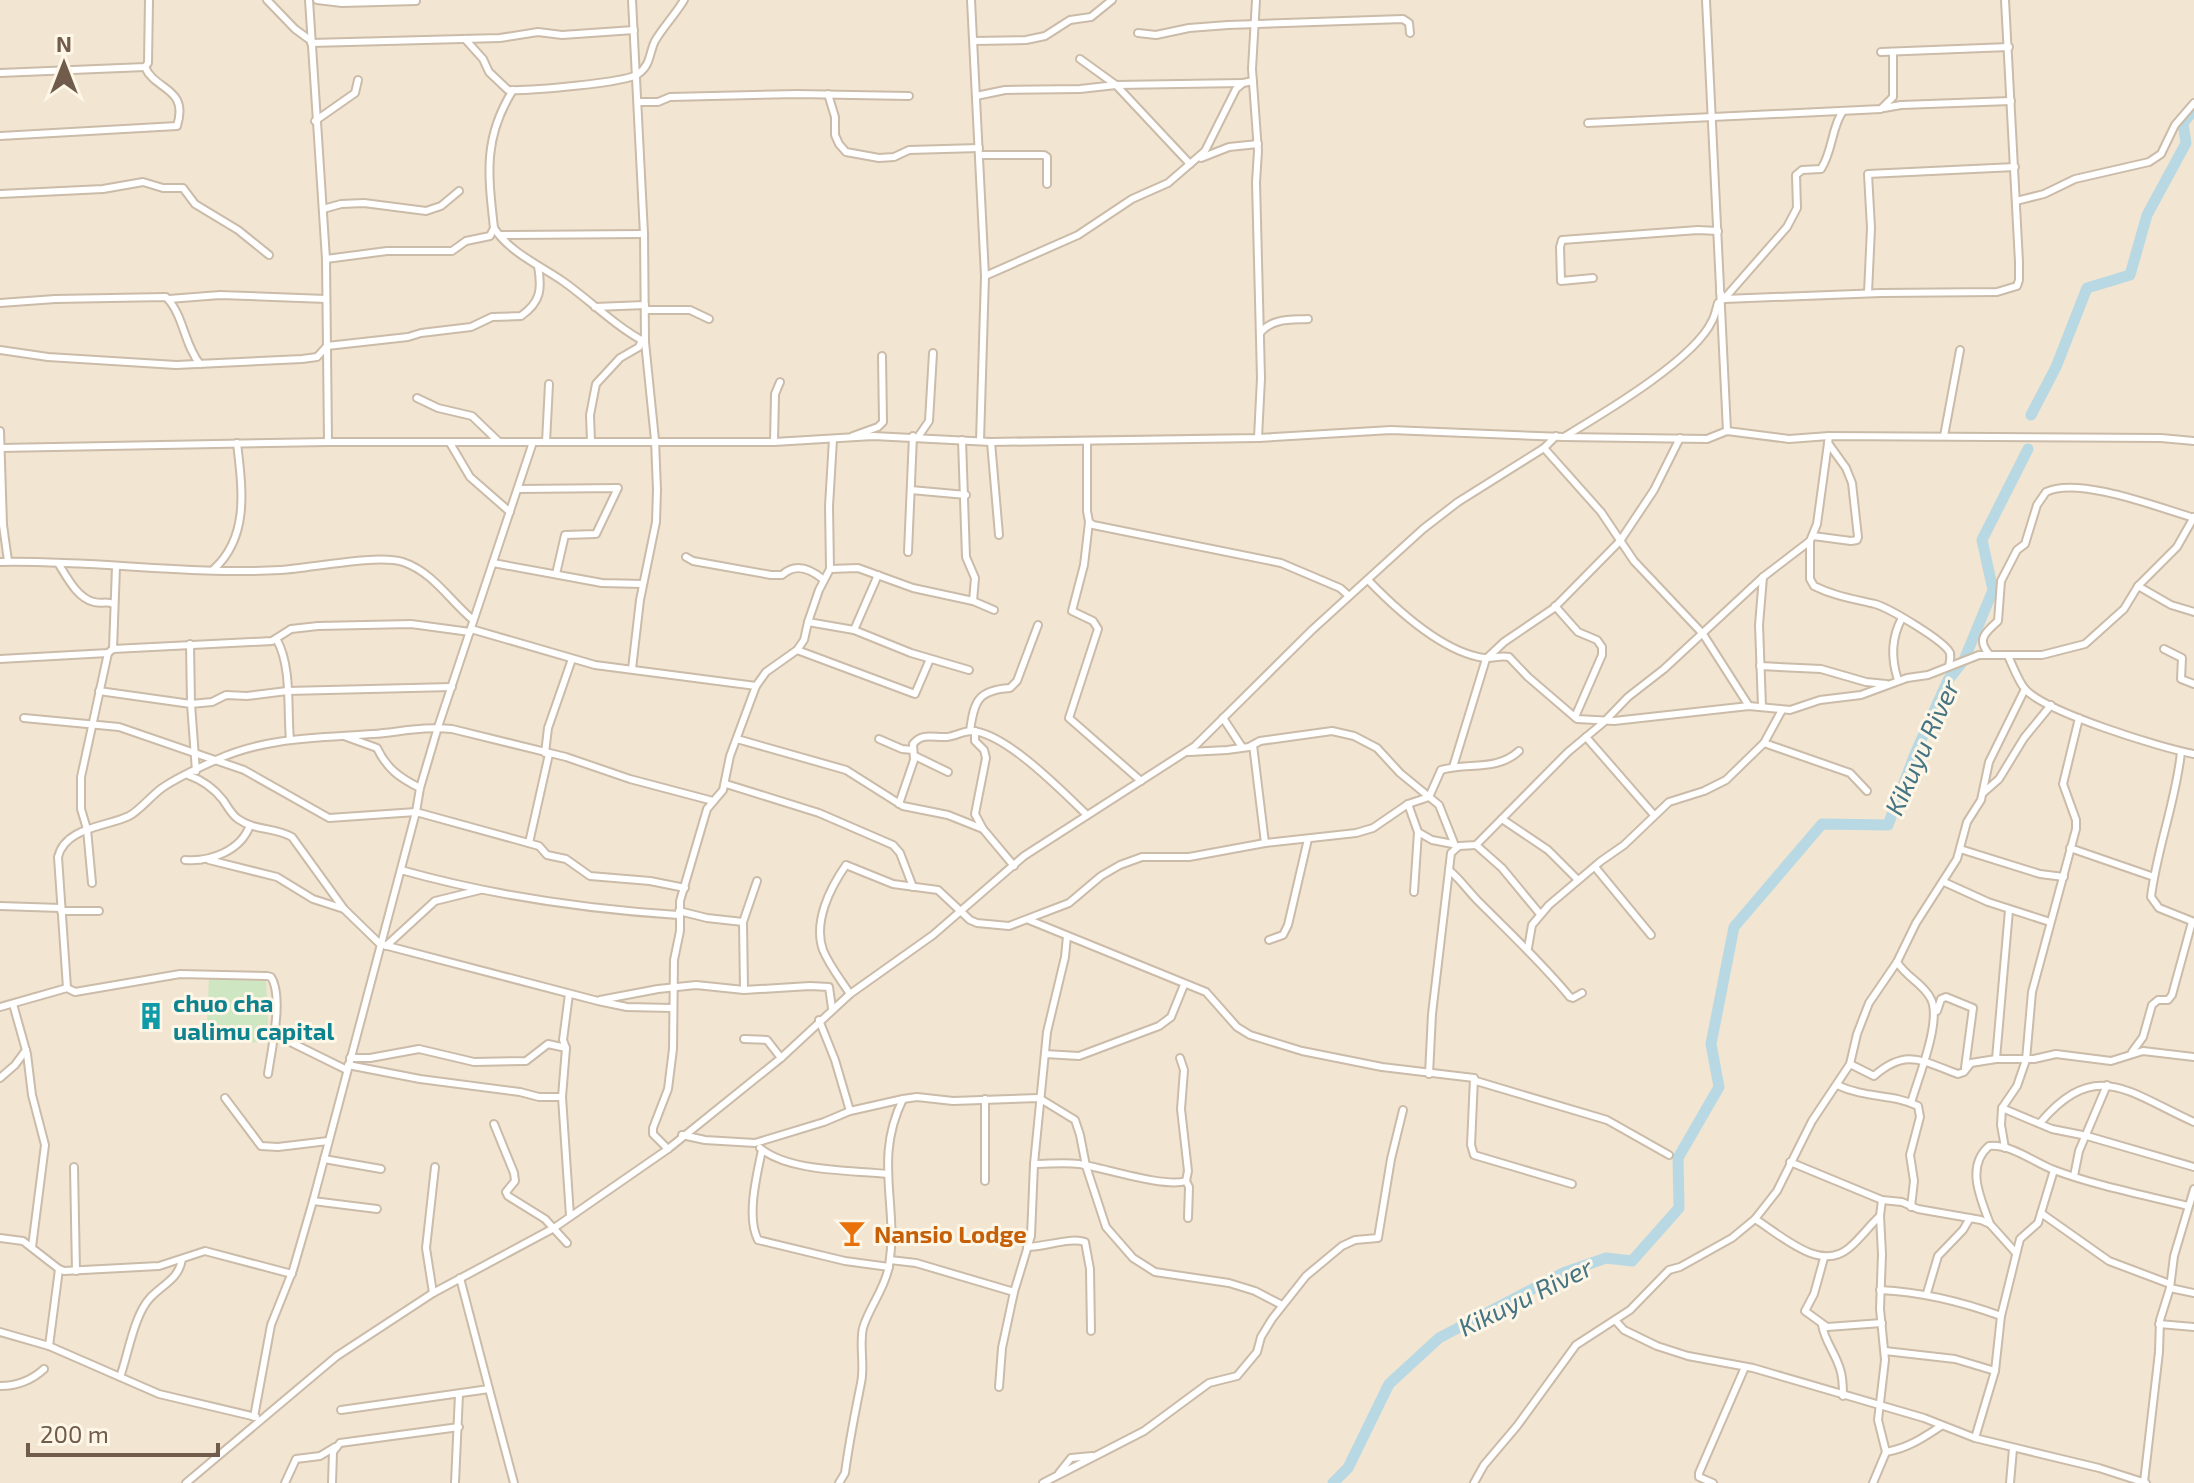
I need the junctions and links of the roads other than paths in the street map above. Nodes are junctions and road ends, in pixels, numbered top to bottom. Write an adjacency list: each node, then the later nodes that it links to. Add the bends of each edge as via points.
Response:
1 (149, 0): 24 (street)
2 (267, 0): 19 (street)
3 (309, 0): 19 (street)
4 (317, 0): 12 (street)
5 (632, 0): 14 (street)
6 (684, 0): 26 (street)
7 (971, 0): 18 (street)
8 (1112, 0): 18 (street, via 1091,17 1070,20 1045,36)
9 (1256, 0): 13 (street)
10 (1706, 0): 40 (street)
11 (2005, 0): 20 (street)
12 (416, 1)
13 (1255, 24): 15 (street); 16 (street, via 1403,19); 28 (street)
14 (634, 30): 17 (street); 26 (street)
15 (1138, 33)
16 (1410, 33)
17 (465, 39): 19 (street); 31 (street, via 502,85)
18 (974, 41): 34 (street)
19 (310, 42): 41 (street)
20 (2009, 47): 22 (street); 35 (street)
21 (1881, 52): 22 (street)
22 (1893, 52): 38 (street, via 1893,97)
23 (1080, 59): 30 (street)
24 (145, 67): 25 (street); 43 (street, via 174,94 177,126)
25 (0, 73)
26 (637, 76): 31 (street); 36 (street)
27 (358, 80): 41 (street, via 355,93)
28 (1253, 81): 29 (street); 44 (street)
29 (1243, 83): 30 (street); 46 (street)
30 (1116, 85): 34 (street); 47 (street)
31 (513, 90): 55 (street, via 498,115 489,152)
32 (828, 94): 33 (street); 36 (street); 45 (street, via 835,135 846,152 879,158 909,150)
33 (909, 96)
34 (976, 96): 45 (street)
35 (2011, 101): 38 (street); 48 (street)
36 (638, 102): 56 (street)
37 (2194, 103): 52 (street, via 2175,125 2161,154 2149,162 2075,179)
38 (1881, 109): 39 (street)
39 (1843, 111): 40 (street); 63 (street, via 1821,169 1796,175 1797,208 1787,227)
40 (1710, 117): 42 (street); 54 (street)
41 (315, 121): 53 (street)
42 (1588, 123)
43 (0, 136)
44 (1258, 144): 46 (street, via 1229,147); 71 (street)
45 (979, 151): 49 (street, via 1044,155); 60 (street)
46 (1197, 160): 47 (street)
47 (1190, 164): 60 (street, via 1168,183 1132,199 1078,235)
48 (2015, 167): 52 (street); 62 (street, via 1868,174)
49 (1047, 184)
50 (459, 191): 53 (street, via 426,211 364,203)
51 (0, 194): 57 (street, via 143,182 183,188 195,204)
52 (2016, 201): 62 (street, via 2019,280 2014,289)
53 (323, 209): 58 (street)
54 (1718, 231): 61 (street, via 1562,240 1561,281); 63 (street)
55 (497, 232): 56 (street); 58 (street, via 452,251 387,251); 59 (street)
56 (644, 234): 68 (street)
57 (269, 255)
58 (326, 259): 65 (street)
59 (538, 266): 67 (street); 73 (street, via 539,297 521,316)
60 (985, 276): 94 (street)
61 (1593, 278)
62 (1868, 293): 63 (street)
63 (1721, 297): 83 (street); 86 (street, via 1712,323 1695,344 1629,397)
64 (169, 299): 65 (street); 66 (street); 78 (street)
65 (326, 299): 73 (street)
66 (0, 303)
67 (595, 307): 68 (street); 72 (street)
68 (645, 307): 69 (street, via 690,310); 72 (street)
69 (709, 319)
70 (1308, 319): 71 (street, via 1276,321)
71 (1260, 333): 87 (street)
72 (644, 341): 92 (street); 101 (street, via 596,384)
73 (327, 346): 78 (street, via 317,357); 97 (street)
74 (0, 350): 78 (street)
75 (1960, 350): 84 (street)
76 (933, 353): 85 (street, via 929,421)
77 (882, 356): 90 (street, via 883,422)
78 (200, 364)
79 (780, 382): 102 (street)
80 (549, 384): 100 (street)
81 (417, 398): 98 (street, via 466,412)
82 (0, 431): 106 (street)
83 (1727, 431): 88 (street, via 1707,439); 91 (street)
84 (1944, 436): 91 (street); 96 (street)
85 (916, 437): 90 (street); 93 (street); 109 (street)
86 (1560, 437): 87 (street, via 1391,430); 88 (street); 107 (street)
87 (1258, 438): 95 (street)
88 (1680, 438): 116 (street)
89 (833, 439): 90 (street); 102 (street); 124 (street)
90 (846, 439)
91 (1829, 439): 115 (street); 115 (street, via 1852,483 1858,537)
92 (655, 440): 101 (street); 102 (street); 130 (street, via 656,522)
93 (962, 440): 94 (street); 110 (street)
94 (980, 441): 103 (street)
95 (1087, 441): 103 (street); 113 (street)
96 (2194, 441)
97 (328, 442): 104 (street); 105 (street)
98 (499, 442): 99 (street); 105 (street)
99 (533, 442): 100 (street); 108 (street)
100 (546, 442): 101 (street)
101 (591, 442)
102 (774, 442)
103 (991, 442): 114 (street)
104 (237, 443): 106 (street); 123 (street, via 240,523 225,559)
105 (450, 443): 111 (street, via 470,477)
106 (1, 448): 119 (street)
107 (1544, 448): 116 (street); 129 (street, via 1458,502)
108 (518, 489): 111 (street); 125 (street, via 618,488 596,534 565,535)
109 (911, 490): 110 (street); 117 (street)
110 (966, 495): 133 (street, via 966,557 975,578)
111 (510, 512): 121 (street)
112 (2194, 517): 131 (street, via 2177,547); 150 (street, via 2119,495 2076,488 2046,492 2025,544 2001,581 1998,621 1982,641)
113 (1089, 522): 132 (street, via 1281,563); 203 (street, via 1072,611 1098,629 1069,718)
114 (999, 535)
115 (1811, 538): 127 (street); 138 (street, via 1814,586 1876,604)
116 (1620, 541): 135 (street); 144 (street)
117 (908, 552)
118 (686, 557): 128 (street, via 771,575 798,567)
119 (4, 562): 120 (street)
120 (58, 563): 122 (street); 134 (street, via 81,594)
121 (493, 563): 125 (street); 139 (street)
122 (116, 567): 123 (street); 134 (street)
123 (214, 569): 139 (street, via 399,561 421,570)
124 (830, 569): 126 (street, via 858,568); 128 (street)
125 (556, 574): 130 (street)
126 (878, 575): 133 (street); 143 (street)
127 (1763, 577): 144 (street); 156 (street)
128 (824, 580): 140 (street)
129 (1368, 580): 132 (street); 155 (street, via 1441,641)
130 (643, 584): 158 (street)
131 (2138, 586): 137 (street); 151 (street, via 2124,609 2085,644 2042,655)
132 (1349, 596): 174 (street)
133 (973, 601): 136 (street)
134 (114, 604): 149 (street)
135 (1555, 606): 155 (street); 175 (street, via 1578,632 1602,647)
136 (994, 610)
137 (2194, 612)
138 (1902, 618): 157 (street, via 1945,647); 160 (street, via 1894,638)
139 (473, 620): 142 (street)
140 (808, 622): 143 (street); 148 (street)
141 (1038, 625): 180 (street, via 1017,681 974,704)
142 (470, 630): 145 (street, via 364,624 291,629); 153 (street); 164 (street)
143 (854, 630): 154 (street)
144 (1703, 634): 170 (street); 177 (street)
145 (277, 640): 146 (street); 167 (street)
146 (190, 644): 149 (street); 168 (street)
147 (2164, 649): 162 (street, via 2182,658 2181,679)
148 (797, 650): 154 (street, via 915,694); 163 (street)
149 (111, 651): 152 (street); 166 (street)
150 (1989, 654): 151 (street); 157 (street)
151 (2008, 656): 165 (street)
152 (0, 659)
153 (572, 659): 158 (street); 193 (street, via 548,728)
154 (930, 659): 159 (street)
155 (1486, 659): 175 (street, via 1509,657); 198 (street)
156 (1760, 666): 161 (street, via 1821,669); 171 (street)
157 (1949, 666): 160 (street)
158 (632, 669): 163 (street)
159 (969, 670)
160 (1898, 680): 161 (street)
161 (1888, 684): 172 (street, via 1861,695)
162 (2194, 684)
163 (756, 686): 183 (street)
164 (452, 687): 167 (street); 179 (street)
165 (2025, 689): 169 (street); 208 (street, via 1989,762)
166 (99, 691): 168 (street); 178 (street)
167 (287, 691): 168 (street, via 226,695); 185 (street)
168 (191, 704): 190 (street)
169 (2051, 705): 176 (street); 208 (street, via 1999,779)
170 (1749, 706): 171 (street); 177 (street)
171 (1762, 707): 172 (street)
172 (1782, 710): 186 (street)
173 (24, 718): 178 (street)
174 (1223, 718): 188 (street); 191 (street)
175 (1576, 718): 177 (street); 182 (street)
176 (2079, 718): 192 (street); 226 (street, via 2063,784 2076,820)
177 (1604, 722): 182 (street)
178 (91, 723): 190 (street); 218 (street, via 81,777)
179 (438, 727): 181 (street); 193 (street); 206 (street)
180 (972, 731): 194 (street, via 952,737 921,736 913,744); 214 (street, via 1020,755); 219 (street, via 986,758 974,810)
181 (339, 735): 185 (street); 206 (street, via 377,748 399,778)
182 (1588, 736): 215 (street); 216 (street)
183 (737, 739): 204 (street); 211 (street, via 846,770)
184 (879, 739): 194 (street)
185 (290, 740): 195 (street)
186 (1764, 743): 207 (street, via 1850,773); 215 (street, via 1726,780 1674,798)
187 (1253, 745): 188 (street); 209 (street, via 1332,731 1354,736 1377,748); 223 (street)
188 (1242, 747): 191 (street)
189 (1519, 751): 198 (street, via 1493,765)
190 (194, 752): 197 (street); 199 (street)
191 (1185, 752): 203 (street)
192 (2181, 752): 196 (street); 235 (street)
193 (547, 753): 210 (street); 222 (street)
194 (914, 753): 201 (street); 211 (street)
195 (231, 754): 197 (street); 200 (street)
196 (2194, 754)
197 (217, 760): 199 (street); 200 (street)
198 (1453, 767): 209 (street, via 1437,774)
199 (198, 770): 202 (street); 205 (street)
200 (244, 770): 213 (street, via 329,818)
201 (948, 772)
202 (188, 775): 205 (street); 218 (street, via 130,815)
203 (1141, 781): 214 (street)
204 (726, 784): 210 (street); 240 (street, via 819,813 893,845)
205 (209, 785): 217 (street, via 230,813)
206 (420, 788): 213 (street)
207 (1867, 791)
208 (1983, 793): 227 (street)
209 (1429, 797): 212 (street); 225 (street, via 1442,809)
210 (713, 801): 241 (street)
211 (899, 804): 219 (street)
212 (1408, 804): 220 (street); 221 (street, via 1373,828)
213 (416, 812): 222 (street); 232 (street)
214 (1087, 815): 230 (street)
215 (1654, 815): 231 (street)
216 (1502, 819): 224 (street); 236 (street, via 1548,850)
217 (250, 825): 229 (street, via 243,838); 245 (street, via 292,837)
218 (87, 829): 239 (street); 246 (street, via 59,851)
219 (983, 829): 230 (street)
220 (1418, 832): 225 (street); 243 (street)
221 (1308, 839): 223 (street); 258 (street, via 1288,925 1283,935)
222 (529, 843): 241 (street, via 590,876)
223 (1265, 843): 252 (street, via 1189,857 1142,857 1101,876 1069,903)
224 (1476, 845): 225 (street); 251 (street)
225 (1454, 846): 233 (street)
226 (2070, 848): 234 (street); 235 (street)
227 (1960, 849): 234 (street); 238 (street)
228 (185, 860): 229 (street)
229 (209, 860): 245 (street, via 277,877 313,899)
230 (1014, 866): 249 (street)
231 (1595, 867): 236 (street); 256 (street)
232 (401, 870): 242 (street); 259 (street)
233 (1449, 870): 260 (street); 292 (street)
234 (2064, 877): 254 (street)
235 (2154, 877): 255 (street, via 2153,903)
236 (1578, 880): 251 (street)
237 (757, 881): 253 (street)
238 (1944, 882): 247 (street); 261 (street)
239 (92, 883)
240 (913, 887): 249 (street, via 938,890); 268 (street, via 846,865 842,870 825,908 820,939)
241 (685, 888): 250 (street)
242 (483, 889): 250 (street); 259 (street, via 435,901)
243 (1414, 892)
244 (0, 906): 246 (street)
245 (344, 909): 259 (street)
246 (61, 910): 248 (street); 263 (street)
247 (2009, 910): 254 (street); 285 (street)
248 (99, 911)
249 (960, 911): 252 (street, via 988,925); 268 (street)
250 (678, 913): 253 (street); 264 (street)
251 (1540, 914): 260 (street)
252 (1029, 920): 257 (street)
253 (743, 922): 265 (street)
254 (2050, 922): 286 (street, via 2032,992)
255 (2193, 922): 280 (street, via 2172,995 2152,1005 2143,1037)
256 (1651, 935)
257 (1067, 936): 262 (street); 281 (street)
258 (1269, 940)
259 (383, 945): 267 (street); 288 (street)
260 (1528, 948): 266 (street, via 1570,997)
261 (1897, 962): 274 (street, via 1929,995); 289 (street, via 1869,1003)
262 (1184, 985): 281 (street, via 1171,1017 1159,1026 1079,1056); 292 (street, via 1211,994 1250,1035 1302,1051)
263 (67, 988): 270 (street); 276 (street, via 75,992 200,973 267,976 276,987)
264 (673, 988): 265 (street); 269 (street); 272 (street)
265 (744, 990): 273 (street, via 829,987)
266 (1582, 993)
267 (569, 994): 269 (street); 278 (street)
268 (850, 994): 273 (street)
269 (597, 1000): 272 (street)
270 (13, 1004): 271 (street); 279 (street)
271 (0, 1007)
272 (672, 1008): 314 (street, via 668,1089 653,1128)
273 (832, 1008): 275 (street)
274 (1936, 1015): 287 (street); 290 (street, via 1946,997 1973,1008)
275 (819, 1020): 283 (street); 305 (street)
276 (274, 1034): 288 (street); 291 (street)
277 (744, 1039): 283 (street, via 767,1040)
278 (566, 1048): 288 (street, via 548,1044 520,1062 474,1062 419,1049); 297 (street)
279 (26, 1050): 293 (street); 347 (street, via 46,1153)
280 (2132, 1052): 282 (street); 286 (street, via 2111,1061 2056,1054)
281 (1045, 1054): 299 (street)
282 (2194, 1057)
283 (781, 1058): 309 (street)
284 (1180, 1058): 329 (street)
285 (1996, 1059): 286 (street); 290 (street, via 1971,1063)
286 (2026, 1060): 303 (street)
287 (1922, 1062): 289 (street, via 1892,1061 1874,1076); 290 (street); 302 (street)
288 (349, 1064): 297 (street); 311 (street)
289 (1850, 1064): 295 (street)
290 (1964, 1072)
291 (268, 1074)
292 (1429, 1074): 294 (street)
293 (0, 1078)
294 (1474, 1078): 316 (street, via 1607,1120); 330 (street, via 1474,1155)
295 (1837, 1085): 302 (street); 318 (street)
296 (2107, 1085): 306 (street); 307 (street, via 2074,1092); 310 (street)
297 (562, 1097): 338 (street)
298 (225, 1098): 311 (street, via 261,1146)
299 (1039, 1098): 301 (street); 319 (street); 320 (street, via 1075,1120)
300 (903, 1099): 301 (street); 305 (street); 326 (street, via 888,1136)
301 (985, 1099): 328 (street)
302 (1911, 1103): 335 (street, via 1918,1106 1920,1117 1911,1147)
303 (2002, 1108): 307 (street); 313 (street)
304 (1403, 1110): 363 (street, via 1378,1238 1355,1240 1337,1249)
305 (850, 1111): 312 (street)
306 (2194, 1122)
307 (2040, 1123): 310 (street)
308 (494, 1124): 344 (street, via 514,1173 508,1196)
309 (682, 1135): 312 (street); 314 (street)
310 (2087, 1136): 323 (street); 327 (street)
311 (328, 1141): 317 (street)
312 (755, 1143): 315 (street)
313 (2005, 1148): 325 (street); 343 (street, via 1986,1149 1976,1175)
314 (668, 1149): 338 (street)
315 (762, 1150): 326 (street, via 791,1163); 352 (street, via 755,1185 758,1240 845,1261)
316 (1669, 1155)
317 (324, 1159): 324 (street); 333 (street)
318 (1790, 1162): 332 (street); 342 (street, via 1777,1191)
319 (1034, 1164): 320 (street); 348 (street)
320 (1086, 1166): 329 (street); 363 (street, via 1110,1235 1146,1268 1229,1283)
321 (74, 1167): 354 (street)
322 (435, 1167): 360 (street, via 426,1235)
323 (2194, 1167)
324 (381, 1169)
325 (2054, 1170): 327 (street); 337 (street)
326 (887, 1174): 352 (street, via 893,1235)
327 (2074, 1176): 334 (street)
328 (985, 1181)
329 (1186, 1181): 340 (street)
330 (1572, 1184)
331 (2194, 1189): 334 (street)
332 (1882, 1200): 335 (street); 339 (street)
333 (313, 1201): 336 (street); 355 (street)
334 (2188, 1206): 357 (street)
335 (1911, 1207): 341 (street)
336 (377, 1209)
337 (2041, 1213): 349 (street, via 2035,1228 2021,1236); 357 (street, via 2109,1261)
338 (570, 1216): 344 (street)
339 (1880, 1216): 350 (street, via 1849,1249); 358 (street)
340 (1188, 1218)
341 (1970, 1218): 343 (street); 361 (street, via 1938,1256)
342 (1755, 1219): 350 (street); 365 (street, via 1724,1243 1669,1270)
343 (1990, 1224): 349 (street)
344 (554, 1228): 346 (street); 356 (street)
345 (0, 1238): 347 (street)
346 (567, 1243)
347 (32, 1247): 353 (street)
348 (1027, 1247): 359 (street); 370 (street, via 1085,1242)
349 (2016, 1253): 364 (street)
350 (1824, 1258): 368 (street, via 1805,1311)
351 (182, 1259): 354 (street, via 159,1266); 355 (street, via 210,1251); 377 (street, via 177,1276 144,1306)
352 (889, 1263): 359 (street, via 916,1263); 399 (street, via 863,1328 861,1382)
353 (59, 1269): 354 (street); 372 (street)
354 (76, 1271)
355 (292, 1274): 385 (street, via 271,1325)
356 (460, 1278): 360 (street); 380 (street)
357 (2170, 1286): 362 (street); 367 (street)
358 (1880, 1290): 361 (street); 366 (street)
359 (1014, 1292): 379 (street)
360 (433, 1293): 386 (street, via 337,1356)
361 (1927, 1293): 364 (street)
362 (2194, 1293)
363 (1282, 1305): 400 (street, via 1237,1376 1209,1383 1144,1431)
364 (2001, 1316): 376 (street)
365 (1615, 1320): 374 (street, via 1657,1346); 401 (street, via 1576,1345)
366 (1882, 1323): 368 (street); 373 (street)
367 (2159, 1324): 369 (street); 393 (street)
368 (1822, 1325): 382 (street, via 1824,1341 1841,1371)
369 (2194, 1327)
370 (1091, 1331)
371 (0, 1332): 372 (street)
372 (49, 1346): 377 (street)
373 (1885, 1351): 376 (street, via 1955,1359); 383 (street)
374 (1745, 1367): 382 (street); 402 (street, via 1699,1473)
375 (44, 1369): 378 (street, via 35,1377)
376 (1995, 1371): 389 (street)
377 (120, 1377): 385 (street, via 159,1394)
378 (0, 1386)
379 (999, 1387)
380 (489, 1389): 381 (street); 398 (street)
381 (459, 1394): 384 (street); 388 (street)
382 (1843, 1396): 383 (street)
383 (1878, 1405): 387 (street); 392 (street)
384 (341, 1410)
385 (254, 1417): 386 (street)
386 (263, 1418): 394 (street)
387 (1941, 1426): 389 (street); 392 (street, via 1903,1449)
388 (459, 1427): 390 (street); 397 (street)
389 (1975, 1438): 391 (street)
390 (335, 1446): 395 (street, via 320,1456 296,1459); 396 (street)
391 (2013, 1449): 393 (street); 404 (street)
392 (1886, 1452): 403 (street)
393 (2145, 1482)
394 (186, 1483)
395 (285, 1483)
396 (332, 1483)
397 (455, 1483)
398 (514, 1483)
399 (839, 1483)
400 (1043, 1483)
401 (1474, 1483)
402 (1713, 1483)
403 (1873, 1483)
404 (2010, 1483)

